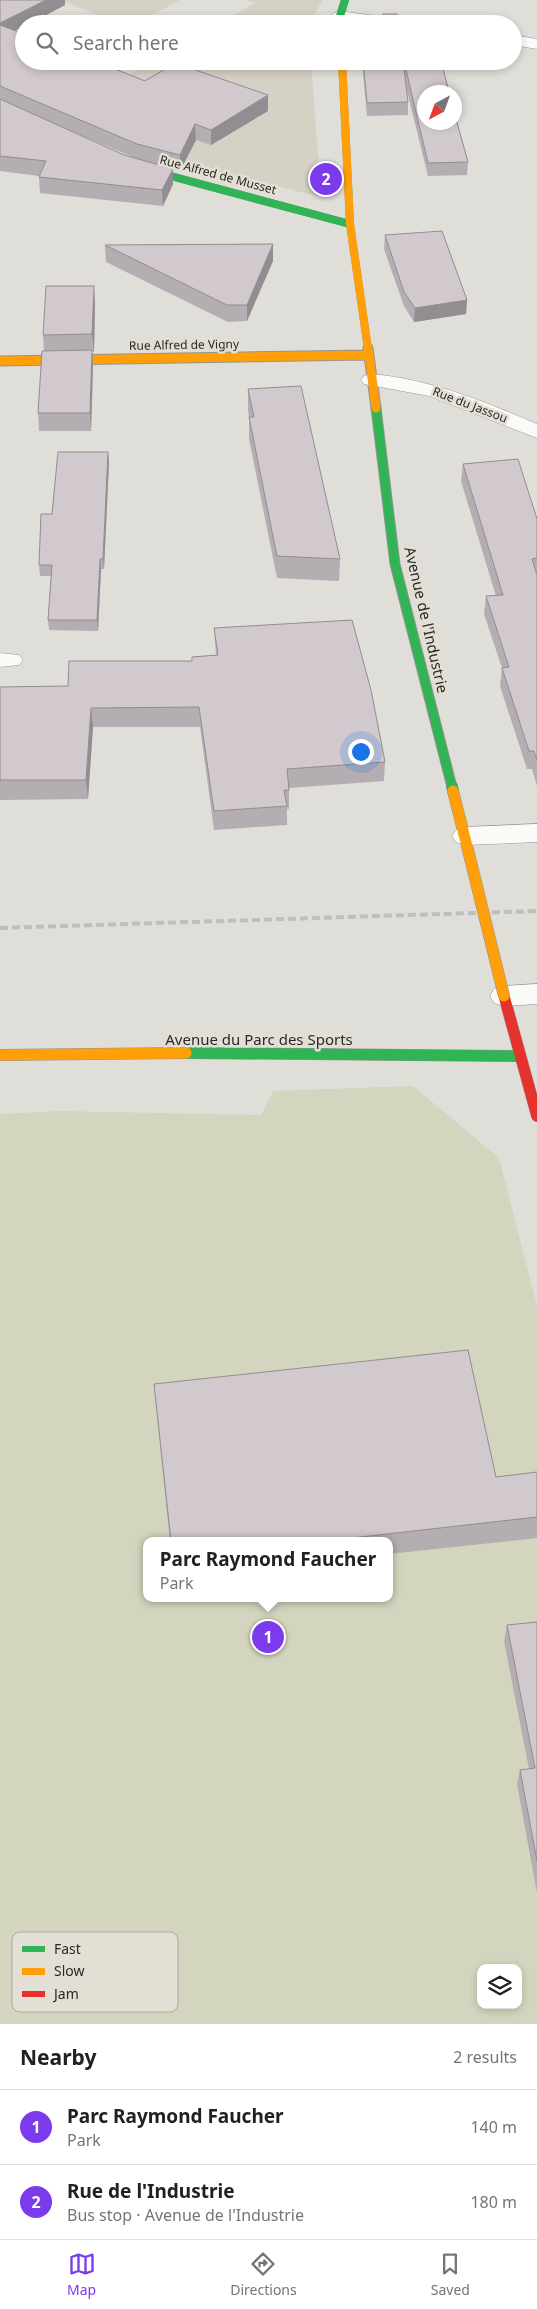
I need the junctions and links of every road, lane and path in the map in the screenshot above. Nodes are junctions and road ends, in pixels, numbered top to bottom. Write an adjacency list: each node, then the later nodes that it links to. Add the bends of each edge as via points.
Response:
1 (345, 0): 2 (main road)
2 (341, 15)
3 (522, 42): 4 (street)
4 (537, 44)
5 (342, 70): 7 (main road, Avenue de l'Industrie)
6 (122, 161): 7 (main road, Rue Alfred de Musset)
7 (350, 224): 8 (main road, Avenue de l'Industrie)
8 (368, 355): 9 (main road, Rue Alfred de Vigny); 10 (main road, Avenue de l'Industrie)
9 (0, 361)
10 (371, 380): 11 (street, Rue du Jassou, via 398,381 443,392); 13 (main road, Avenue de l'Industrie, via 395,564)
11 (537, 432)
12 (537, 833): 13 (street)
13 (468, 847): 15 (main road, Avenue de l'Industrie, bridge)
14 (537, 994): 15 (street)
15 (504, 996): 17 (main road, Avenue de l'Industrie)
16 (0, 1055): 17 (main road, Avenue du Parc des Sports)
17 (519, 1056): 18 (main road, Avenue de l'Industrie)
18 (537, 1116)

